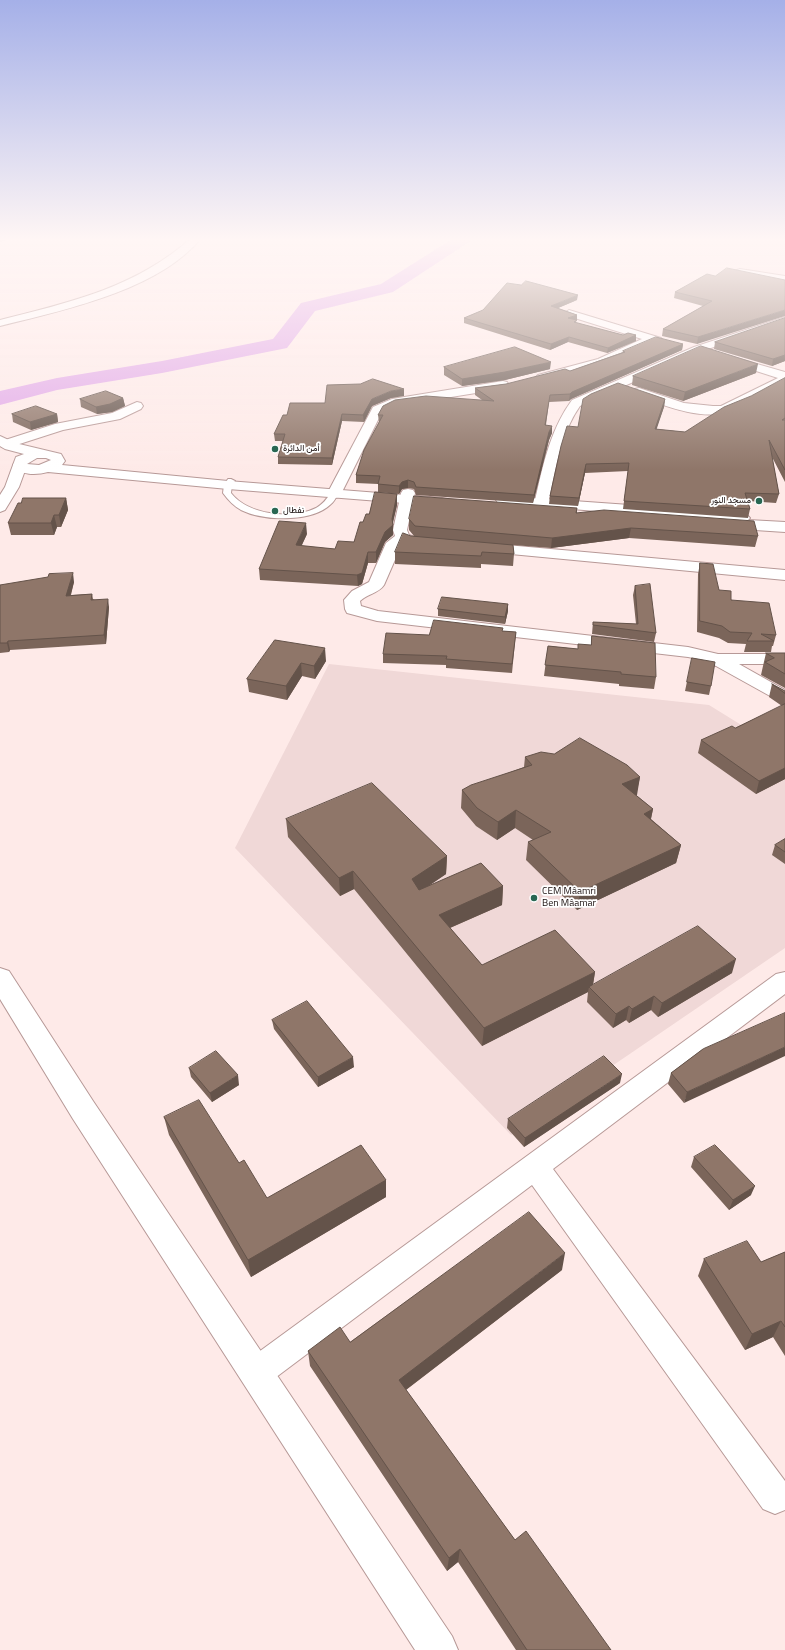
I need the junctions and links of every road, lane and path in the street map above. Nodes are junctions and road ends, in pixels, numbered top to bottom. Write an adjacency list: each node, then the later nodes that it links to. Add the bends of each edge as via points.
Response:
1 (27, 316): 4 (street)
2 (576, 316): 5 (street)
3 (785, 320): 8 (street)
4 (0, 323)
5 (653, 339): 6 (street); 10 (street, via 602,361)
6 (668, 342)
7 (683, 346): 8 (street)
8 (698, 349): 9 (street); 12 (street)
9 (785, 377): 12 (street, via 724,409 715,410 687,408)
10 (533, 378)
11 (512, 383): 20 (street, via 392,403 377,410)
12 (617, 384): 24 (street, via 576,403 570,410 558,438)
13 (137, 406): 14 (street, via 116,416)
14 (6, 443): 15 (main road); 16 (main road)
15 (41, 454): 16 (main road, via 29,456); 17 (main road, via 52,455)
16 (20, 463): 17 (main road, via 26,469); 19 (main road)
17 (48, 465): 18 (main road); 19 (main road)
18 (229, 483): 20 (main road); 20 (lane, via 227,492 235,503 265,514 285,516 307,514 323,508 332,500)
19 (12, 487): 25 (main road)
20 (336, 491): 21 (main road)
21 (408, 497): 22 (main road); 28 (street, via 400,530)
22 (455, 500)
23 (490, 503): 24 (main road)
24 (540, 506): 26 (main road); 27 (main road)
25 (0, 507)
26 (785, 521)
27 (785, 527)
28 (402, 538): 29 (street, via 411,542); 32 (street, via 394,543 376,585 352,600 353,609 377,616 688,652)
29 (427, 543)
30 (467, 547): 31 (street)
31 (785, 574)
32 (715, 659): 33 (street); 34 (street)
33 (785, 659)
34 (785, 697)
35 (0, 978): 38 (main road, via 83,1110)
36 (785, 981): 37 (street)
37 (535, 1166): 38 (street); 39 (street)
38 (256, 1373): 40 (main road)
39 (775, 1497)
40 (438, 1650)

